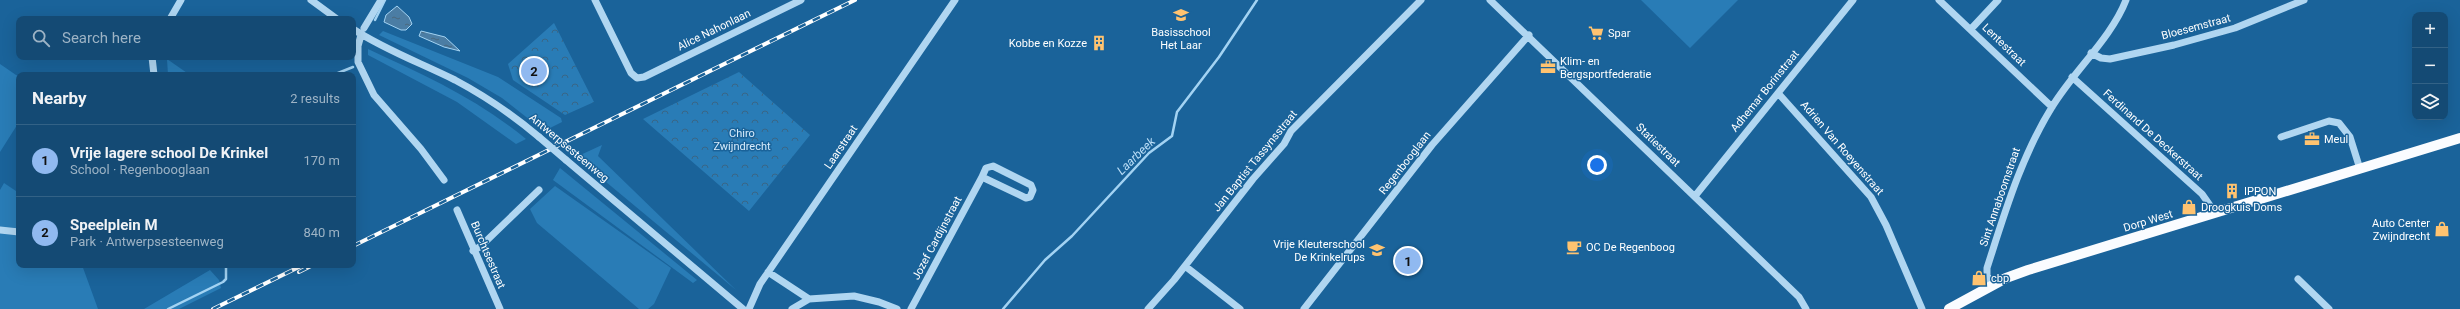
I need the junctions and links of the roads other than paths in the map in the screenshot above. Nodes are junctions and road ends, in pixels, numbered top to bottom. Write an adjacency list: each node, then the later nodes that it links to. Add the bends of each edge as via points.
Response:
1 (181, 0): 14 (street)
2 (311, 0): 15 (street)
3 (381, 0): 18 (street)
4 (595, 0): 5 (street, Alice Nahonlaan, via 631,73 637,78 644,77)
5 (801, 0)
6 (955, 0): 39 (street, Laarstraat)
7 (1421, 0): 38 (street, Jan Baptist Tassynsstraat, via 1291,131 1284,144)
8 (1490, 0): 19 (street, Statiestraat)
9 (1853, 0): 24 (street, Adhemar Borinstraat)
10 (1939, 0): 16 (street, Lentestraat)
11 (1998, 0): 16 (street)
12 (2126, 0): 20 (street, Sint Annaboomstraat, via 2120,16)
13 (2304, 0): 20 (street, Bloesemstraat, via 2235,28 2174,45 2110,59)
14 (172, 16)
15 (333, 16)
16 (1971, 28): 25 (street, Lentestraat)
17 (356, 30): 18 (street, Antwerpsesteenweg)
18 (362, 32): 30 (street, via 358,46 358,62 374,95); 44 (street, Antwerpsesteenweg, bridge, via 473,90 504,110)
19 (1528, 35): 32 (street, Statiestraat); 51 (street, Regenbooglaan, via 1432,145)
20 (2091, 53): 23 (street, Sint Annaboomstraat)
21 (152, 60): 22 (street)
22 (154, 72)
23 (2072, 77): 25 (street, Sint Annaboomstraat); 34 (street, Ferdinand De Deckerstraat, via 2202,194)
24 (1778, 93): 32 (street, Adhemar Borinstraat); 53 (street, Adrien Van Roeyenstraat, via 1856,178 1876,204)
25 (2052, 107): 41 (street, Sint Annaboomstraat, via 2020,166 1987,268 1986,275)
26 (2281, 137): 28 (street, via 2329,121 2339,123 2350,137)
27 (2460, 138): 28 (main road, Dorp West)
28 (2360, 169): 34 (main road, Dorp West)
29 (982, 176): 29 (street, via 986,168 992,166 1031,185 1033,190 1026,198); 48 (street, Jozef Cardijnstraat)
30 (444, 180)
31 (539, 190): 37 (street)
32 (1695, 196): 52 (street, Statiestraat, via 1799,297)
33 (456, 210): 37 (street, Burchtsestraat)
34 (2213, 213): 41 (main road, Dorp West, via 2028,270)
35 (0, 230): 36 (street)
36 (16, 232)
37 (473, 251): 43 (street, Burchtsestraat)
38 (1185, 266): 49 (street, Jan Baptist Tassynsstraat); 50 (street)
39 (768, 272): 42 (street); 45 (street, Laarstraat)
40 (2298, 279): 55 (street)
41 (1992, 286): 54 (main road, Dorp West)
42 (809, 299): 46 (street); 47 (street, via 854,296)
43 (500, 309)
44 (743, 309)
45 (749, 309)
46 (792, 309)
47 (897, 309)
48 (911, 309)
49 (1148, 309)
50 (1240, 309)
51 (1304, 309)
52 (1806, 309)
53 (1922, 309)
54 (1949, 309)
55 (2329, 309)

